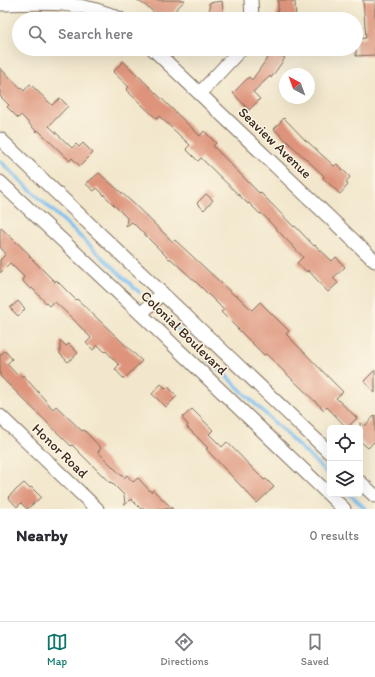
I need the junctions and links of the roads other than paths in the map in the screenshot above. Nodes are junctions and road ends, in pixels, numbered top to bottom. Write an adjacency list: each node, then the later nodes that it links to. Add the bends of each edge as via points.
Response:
1 (251, 0): 4 (street)
2 (0, 4): 3 (street, via 81,4)
3 (107, 12)
4 (252, 12)
5 (160, 56): 7 (street, Seaview Avenue)
6 (234, 56): 7 (street)
7 (200, 93): 10 (street, Seaview Avenue)
8 (0, 140): 11 (street, Colonial Boulevard)
9 (0, 182): 12 (street, Colonial Boulevard)
10 (374, 259)
11 (162, 293): 12 (street); 14 (street, Colonial Boulevard)
12 (141, 314): 18 (street, Colonial Boulevard)
13 (0, 416): 17 (street, Honor Road)
14 (327, 450)
15 (363, 485): 16 (street)
16 (375, 496)
17 (98, 509)
18 (344, 509)

